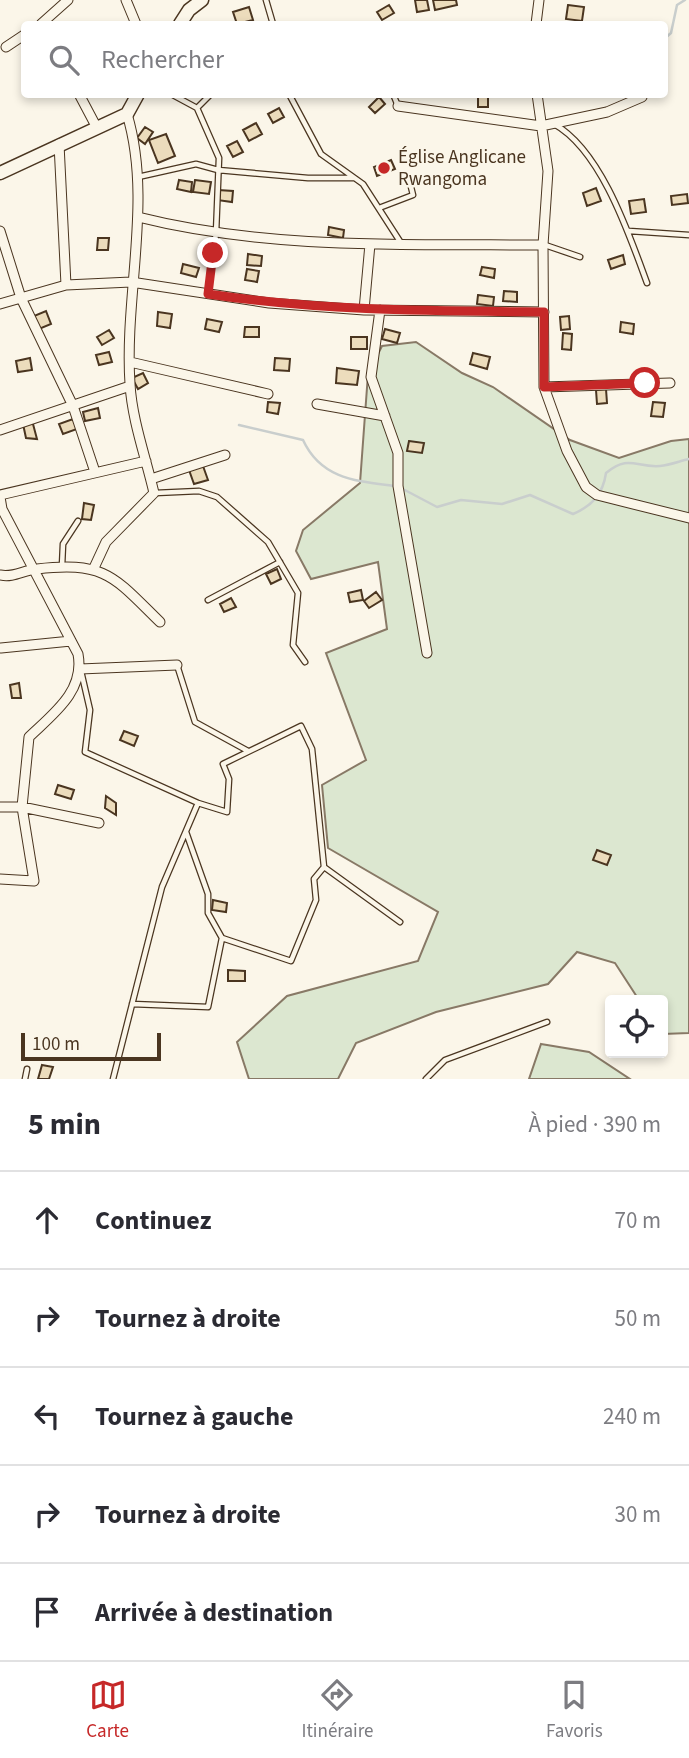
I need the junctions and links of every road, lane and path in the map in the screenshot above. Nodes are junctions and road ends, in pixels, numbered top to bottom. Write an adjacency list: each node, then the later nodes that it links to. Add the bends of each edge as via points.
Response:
1 (68, 0): 6 (street)
2 (126, 0): 7 (street)
3 (202, 0): 8 (street)
4 (266, 0): 9 (lane)
5 (539, 0): 10 (street)
6 (45, 21)
7 (135, 21)
8 (182, 21)
9 (272, 21)
10 (536, 21)
11 (21, 37): 12 (street)
12 (6, 47)
13 (81, 98): 26 (street)
14 (136, 98): 23 (street)
15 (178, 98): 22 (lane)
16 (207, 98): 22 (lane)
17 (291, 98): 31 (lane, via 321,154)
18 (395, 98): 21 (lane)
19 (538, 98): 25 (street)
20 (640, 98): 24 (street, via 607,112)
21 (398, 106): 25 (street)
22 (197, 108): 28 (lane, via 219,158)
23 (127, 114): 26 (street); 30 (street, via 136,146)
24 (553, 123): 25 (street); 36 (lane, via 570,133 594,166)
25 (541, 125): 41 (street, via 548,171)
26 (97, 128): 27 (street)
27 (60, 144): 29 (street); 45 (street)
28 (218, 170): 30 (lane, via 196,164); 31 (lane); 37 (lane)
29 (0, 173)
30 (137, 177): 34 (street)
31 (354, 177): 33 (lane)
32 (410, 183): 33 (lane, via 413,195)
33 (379, 208): 40 (lane)
34 (138, 217): 37 (street); 43 (street)
35 (0, 231): 47 (street)
36 (628, 231): 38 (lane); 44 (lane)
37 (216, 233): 39 (street); 46 (lane)
38 (689, 235)
39 (370, 244): 40 (street); 49 (street)
40 (402, 244): 41 (street)
41 (543, 245): 42 (lane); 51 (street)
42 (580, 257)
43 (131, 282): 45 (street); 46 (street); 52 (street)
44 (647, 283)
45 (66, 285): 47 (street)
46 (208, 294): 49 (street)
47 (21, 298): 48 (street); 58 (street)
48 (0, 304)
49 (364, 310): 50 (street)
50 (380, 310): 51 (street); 59 (street, via 372,377)
51 (544, 312): 55 (street)
52 (130, 362): 54 (street); 56 (street)
53 (670, 383): 55 (street)
54 (130, 386): 58 (street); 62 (street)
55 (544, 387): 67 (street, via 567,451 586,487 597,495)
56 (268, 394)
57 (317, 404): 59 (street)
58 (73, 406): 60 (street); 63 (street)
59 (384, 416): 78 (street, via 398,453 398,486)
60 (0, 430)
61 (225, 455): 64 (street)
62 (146, 461): 63 (street); 64 (street)
63 (95, 472): 66 (street)
64 (150, 479): 65 (street)
65 (154, 493): 69 (lane, via 199,491 217,498 268,542); 72 (street, via 106,542)
66 (0, 496): 71 (street, via 2,509)
67 (689, 518)
68 (78, 521): 70 (lane, via 63,544)
69 (280, 562): 74 (lane); 79 (lane, via 298,593 293,645)
70 (62, 567): 71 (street); 72 (street)
71 (33, 569): 73 (street, via 9,577); 76 (street)
72 (93, 570): 75 (street, via 116,579)
73 (0, 575)
74 (208, 600)
75 (160, 622)
76 (71, 641): 77 (street); 81 (street)
77 (1, 648)
78 (426, 653)
79 (305, 662)
80 (177, 664): 81 (street); 82 (lane, via 195,722)
81 (80, 668): 83 (lane, via 90,710 85,752); 85 (street, via 66,702 29,737)
82 (249, 752): 83 (lane, via 223,764 229,779 227,812); 88 (lane, via 302,726 312,749)
83 (198, 803): 87 (lane)
84 (0, 807): 85 (street)
85 (22, 807): 86 (street); 89 (street, via 34,881)
86 (99, 823)
87 (186, 831): 91 (lane, via 208,894 208,914); 92 (lane, via 162,887)
88 (324, 867): 90 (lane); 91 (lane, via 314,879 316,900 291,961)
89 (0, 879)
90 (400, 922)
91 (222, 938): 92 (lane, via 208,1007)
92 (132, 1004): 96 (lane)
93 (547, 1022): 97 (lane, via 445,1060)
94 (27, 1069): 95 (lane)
95 (25, 1079)
96 (113, 1079)
97 (426, 1079)

